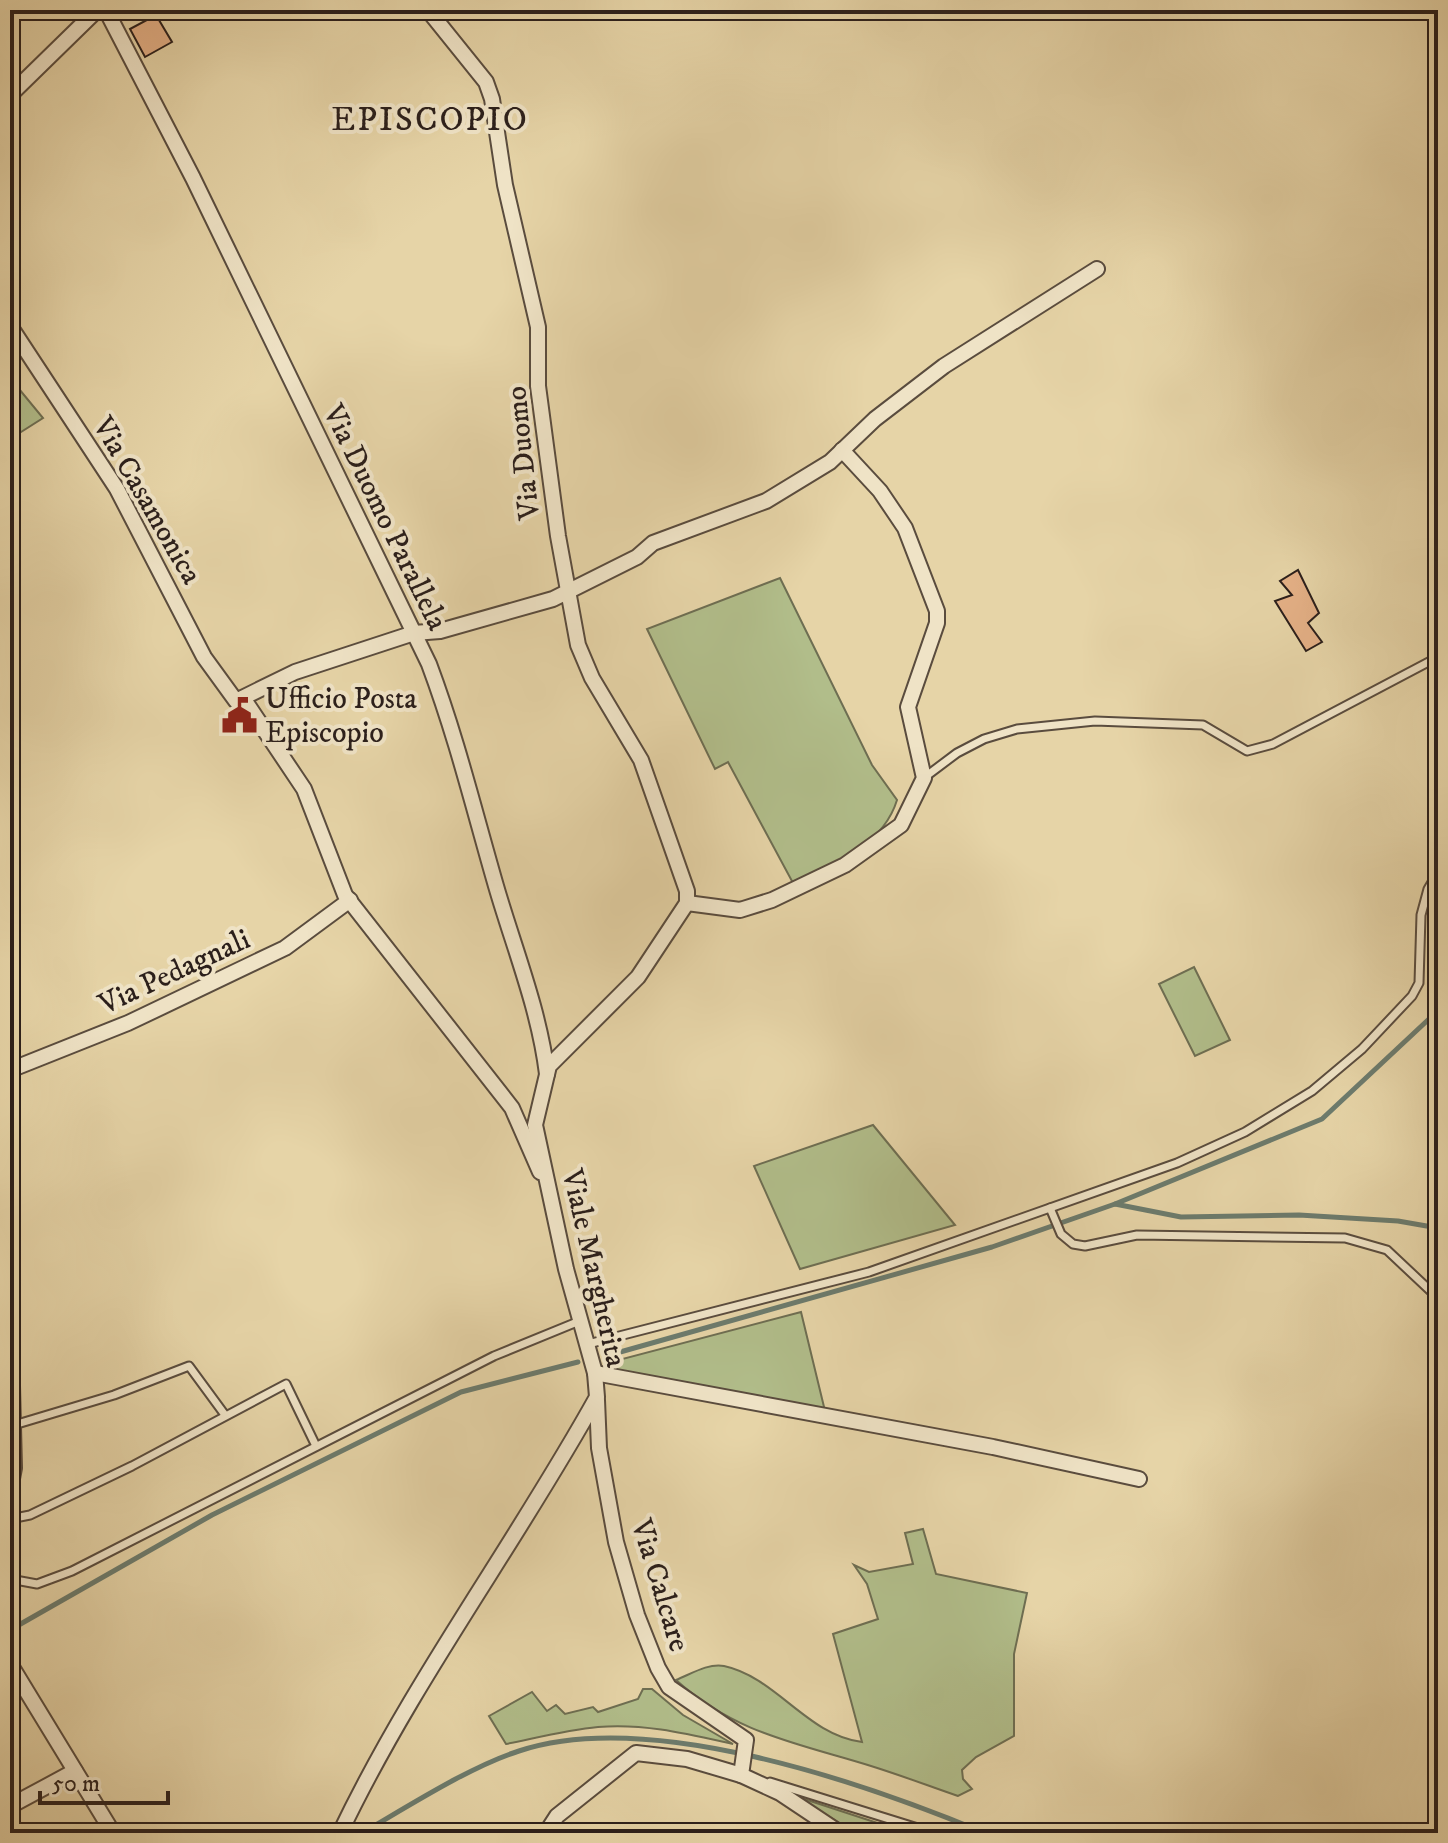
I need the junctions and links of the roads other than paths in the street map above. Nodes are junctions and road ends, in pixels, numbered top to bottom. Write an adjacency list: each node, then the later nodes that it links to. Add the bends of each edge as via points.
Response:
1 (97, 10): 4 (street)
2 (106, 10): 9 (street, Via Duomo Parallela)
3 (428, 10): 8 (street, Via Duomo, via 486,82 492,99 505,185 538,327 538,386)
4 (10, 95)
5 (1097, 269): 7 (street, via 944,366)
6 (10, 326): 11 (street, Via Casamonica, via 117,489 204,657)
7 (842, 450): 8 (street, via 766,501 653,543 637,557); 12 (street, via 905,528 937,611 908,707)
8 (567, 592): 9 (street, via 474,622); 14 (street, Via Duomo, via 578,645 641,760)
9 (414, 633): 11 (street, via 295,672); 17 (street, Via Duomo Parallela, via 459,746)
10 (1438, 657): 12 (lane, via 1273,744 1247,751 1203,725 1095,721 1017,729 984,739)
11 (240, 699): 15 (street, Via Casamonica, via 304,789)
12 (924, 778): 14 (street, via 901,825 845,865 740,910)
13 (1438, 872): 19 (lane, via 1421,915 1419,983 1362,1049 1312,1091 1245,1132)
14 (687, 897): 17 (street, Viale Margherita, via 638,977 549,1066)
15 (350, 900): 16 (street, Via Pedagnali, via 285,948 128,1023); 18 (street, Via Casamonica, via 512,1108)
16 (10, 1070)
17 (548, 1074): 18 (street, Viale Margherita, via 535,1125)
18 (552, 1202): 22 (street, Viale Margherita)
19 (1052, 1212): 20 (lane, via 1061,1234 1085,1246 1137,1235 1345,1238 1387,1250); 24 (lane, via 869,1272)
20 (1438, 1298)
21 (10, 1304): 23 (street)
22 (582, 1320): 24 (street, Viale Margherita); 29 (lane, via 494,1356)
23 (10, 1340): 28 (street)
24 (588, 1344): 25 (street, Viale Margherita)
25 (595, 1373): 26 (street, Viale Margherita); 30 (street)
26 (597, 1397): 35 (street, Via Calcare, via 599,1448 616,1542 637,1615 669,1687 746,1740); 39 (street, Viale Margherita, via 458,1621 367,1776)
27 (225, 1415): 28 (lane, via 189,1366); 29 (lane, via 286,1384); 32 (lane, via 132,1466 30,1515)
28 (13, 1425): 31 (street)
29 (316, 1446): 33 (lane, via 72,1571 37,1584)
30 (1139, 1479)
31 (10, 1489)
32 (10, 1519)
33 (10, 1579)
34 (10, 1664): 36 (street)
35 (742, 1770): 40 (street, via 636,1753 557,1816); 41 (street); 42 (lane)
36 (75, 1771): 37 (street); 38 (street)
37 (10, 1806)
38 (113, 1833)
39 (340, 1833)
40 (546, 1833)
41 (840, 1833)
42 (934, 1833)

